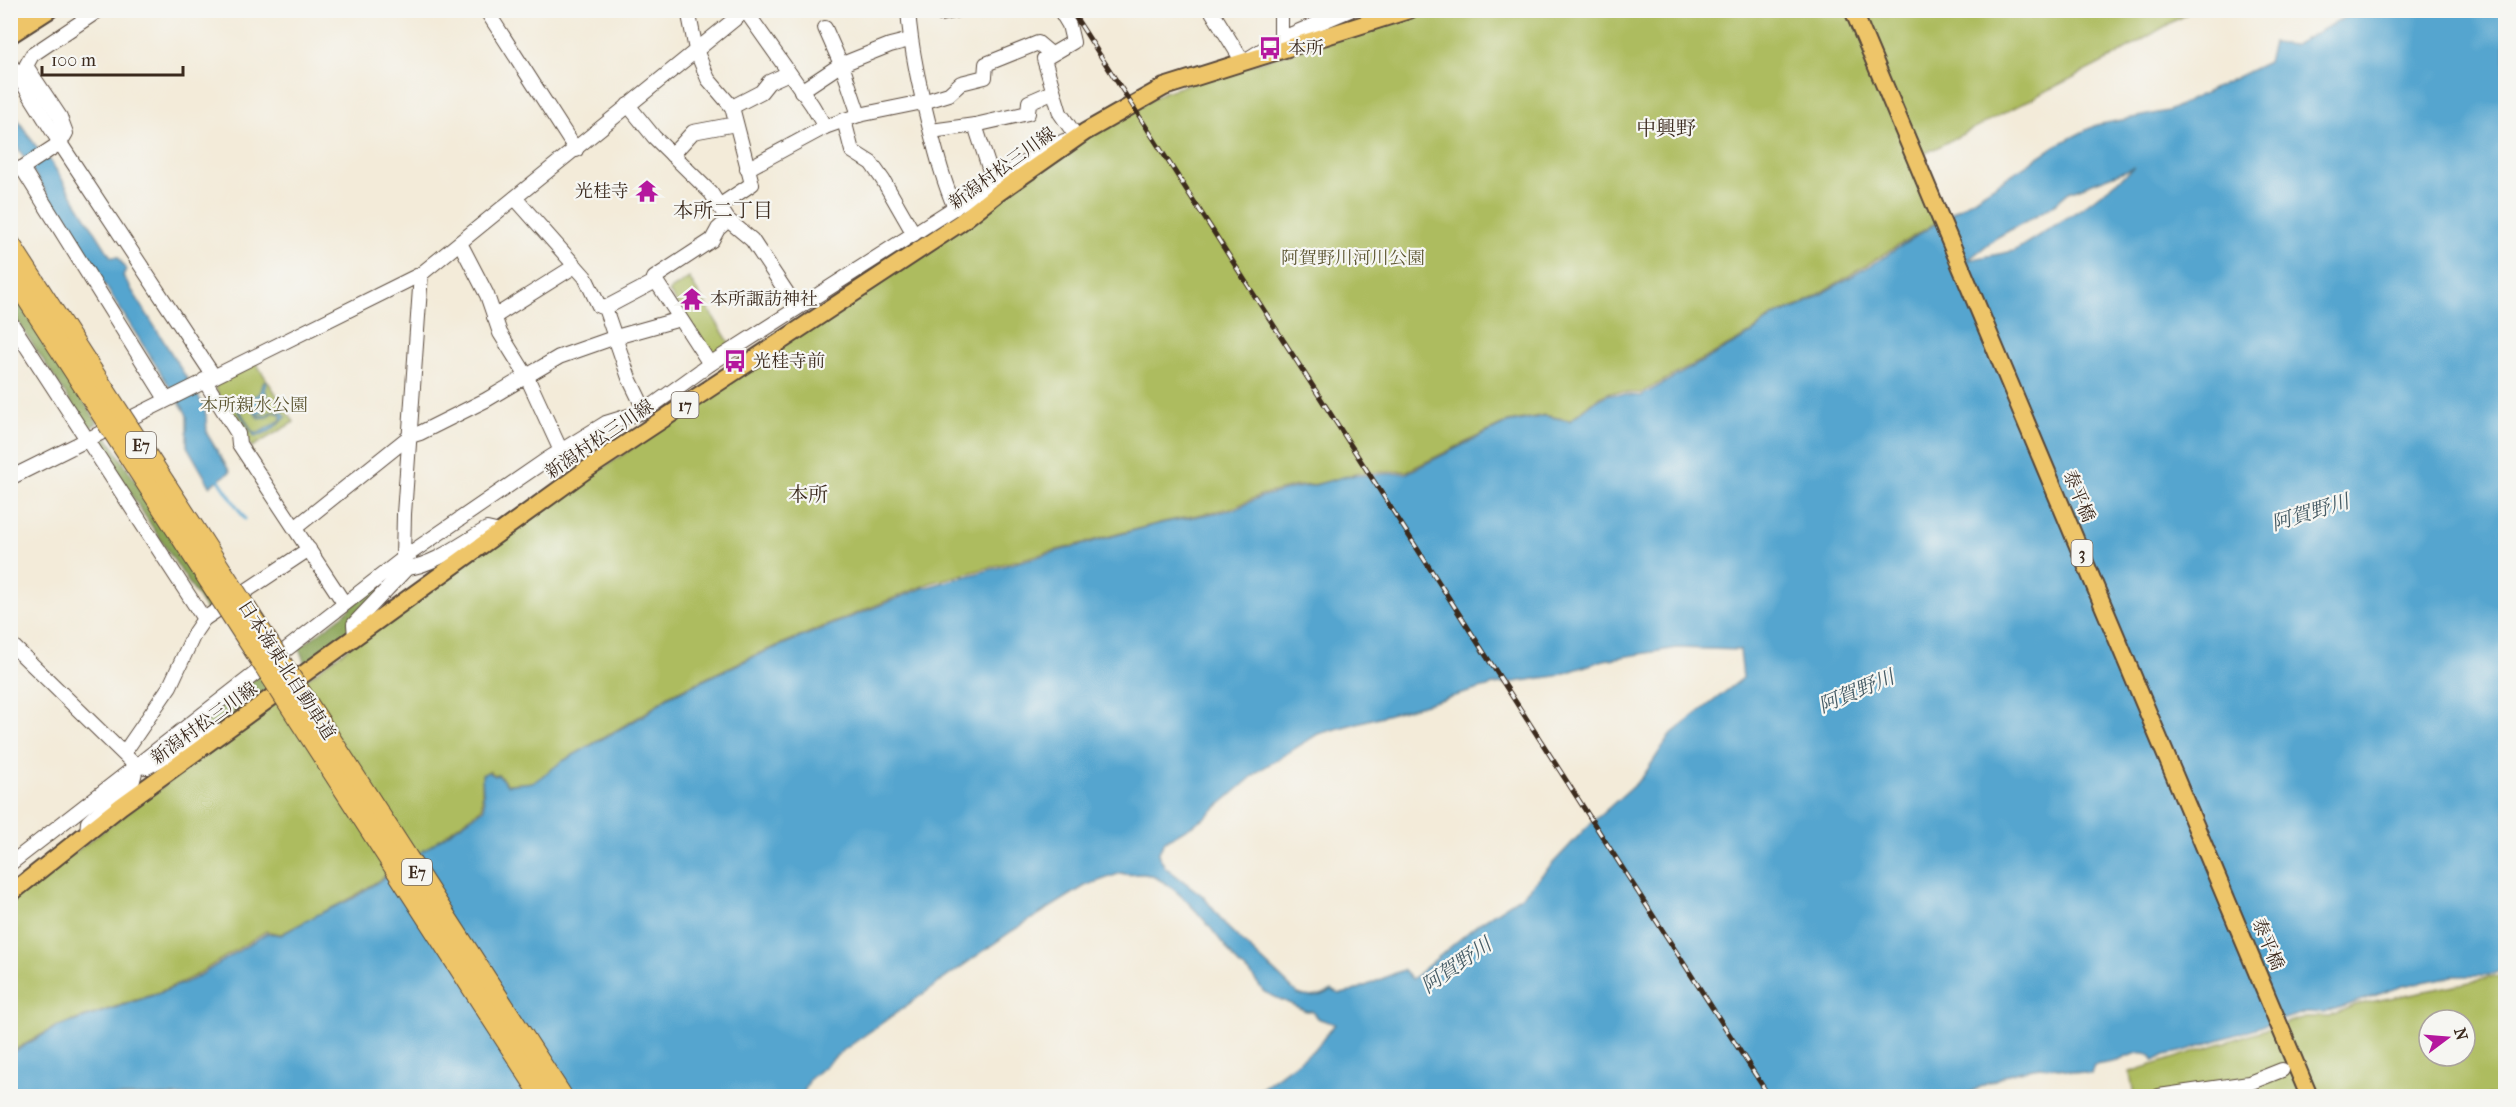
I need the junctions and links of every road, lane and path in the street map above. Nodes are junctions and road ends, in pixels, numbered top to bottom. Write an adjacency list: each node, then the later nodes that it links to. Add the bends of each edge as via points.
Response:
1 (49, 10): 16 (main road)
2 (99, 10): 39 (street, via 32,55 26,66 60,117 66,133)
3 (486, 10): 40 (street)
4 (688, 10): 21 (street)
5 (908, 10): 20 (street)
6 (940, 10): 7 (street, via 941,14)
7 (958, 10)
8 (1060, 10): 22 (street, via 1073,42)
9 (1211, 10): 23 (street)
10 (1281, 10): 19 (street)
11 (1310, 10): 17 (street)
12 (1350, 10): 17 (street)
13 (1409, 10): 23 (main road, 新潟村松三川線 / 17)
14 (1853, 10): 89 (main road, 泰平橋 / 3)
15 (745, 11): 21 (street); 26 (street)
16 (15, 23)
17 (1310, 27): 19 (street)
18 (825, 28): 25 (street)
19 (1281, 39): 23 (street)
20 (910, 40): 25 (street); 29 (street)
21 (696, 50): 30 (street); 31 (street, via 708,79)
22 (1050, 54): 28 (street, via 1044,59); 29 (street, via 1038,44 1005,56 986,64 985,77)
23 (1243, 62): 38 (main road, 新潟村松三川線 / 17, via 1164,87)
24 (10, 63): 39 (street)
25 (840, 65): 27 (street); 32 (street)
26 (789, 73): 27 (street); 31 (street)
27 (801, 91): 36 (street)
28 (1052, 92): 35 (street, via 1029,102 1028,113); 38 (street, via 1060,113)
29 (923, 102): 32 (street); 37 (street)
30 (628, 105): 40 (street); 41 (street)
31 (732, 107): 34 (street)
32 (859, 115): 33 (street)
33 (843, 120): 36 (street); 49 (street, via 852,151 871,164 883,180)
34 (736, 124): 41 (street, via 693,132); 43 (street)
35 (975, 125): 37 (street); 44 (street)
36 (825, 127): 43 (street)
37 (931, 131): 47 (street)
38 (1081, 134): 44 (street, via 1046,149); 72 (main road, 新潟村松三川線 / 17, via 960,223 586,470)
39 (54, 147): 42 (street); 64 (street)
40 (576, 150): 45 (street)
41 (672, 155): 46 (street, via 696,176)
42 (16, 166): 65 (street)
43 (747, 169): 46 (street, via 752,184)
44 (994, 183): 47 (street)
45 (514, 198): 50 (street); 52 (street)
46 (719, 206): 48 (street)
47 (955, 208): 49 (street)
48 (728, 220): 55 (street, via 712,240 654,278); 57 (street, via 753,240)
49 (914, 234): 57 (street)
50 (460, 243): 54 (street); 58 (street)
51 (10, 244): 87 (highway, 日本海東北自動車道 / E7, bridge)
52 (575, 266): 56 (street, via 599,306); 58 (street)
53 (10, 272): 86 (highway, 日本海東北自動車道 / E7, bridge)
54 (421, 274): 64 (street); 67 (street)
55 (656, 281): 56 (street); 59 (street)
56 (605, 308): 61 (street)
57 (797, 308): 62 (street)
58 (494, 317): 63 (street)
59 (680, 319): 61 (street); 62 (street)
60 (10, 321): 68 (street)
61 (616, 338): 63 (street, via 559,357); 66 (street)
62 (710, 364): 66 (street)
63 (526, 375): 67 (street, via 486,400); 69 (street)
64 (209, 378): 65 (street); 71 (street, via 238,434 239,444)
65 (166, 399): 68 (street)
66 (645, 411): 69 (street, via 606,423)
67 (410, 436): 71 (street); 74 (street)
68 (86, 439): 70 (street); 76 (street)
69 (561, 451): 74 (street)
70 (10, 478)
71 (295, 528): 73 (street)
72 (500, 532): 74 (street, via 488,529 415,567); 77 (main road, 新潟村松三川線 / 17)
73 (309, 549): 75 (street); 76 (street)
74 (405, 563): 75 (street); 77 (street, via 354,624)
75 (344, 603): 81 (street)
76 (204, 619): 80 (street, via 170,686)
77 (355, 637): 79 (main road, 新潟村松三川線 / 17)
78 (10, 643): 80 (street)
79 (224, 732): 81 (street, via 214,730 147,767); 82 (main road, 新潟村松三川線 / 17)
80 (124, 753): 81 (street)
81 (136, 766): 82 (street, via 134,780 88,822); 83 (street)
82 (87, 833): 84 (main road, 新潟村松三川線 / 17)
83 (11, 863)
84 (10, 894)
85 (2282, 1070): 88 (street, via 2249,1083)
86 (542, 1096)
87 (562, 1096)
88 (2159, 1096)
89 (2309, 1096)

